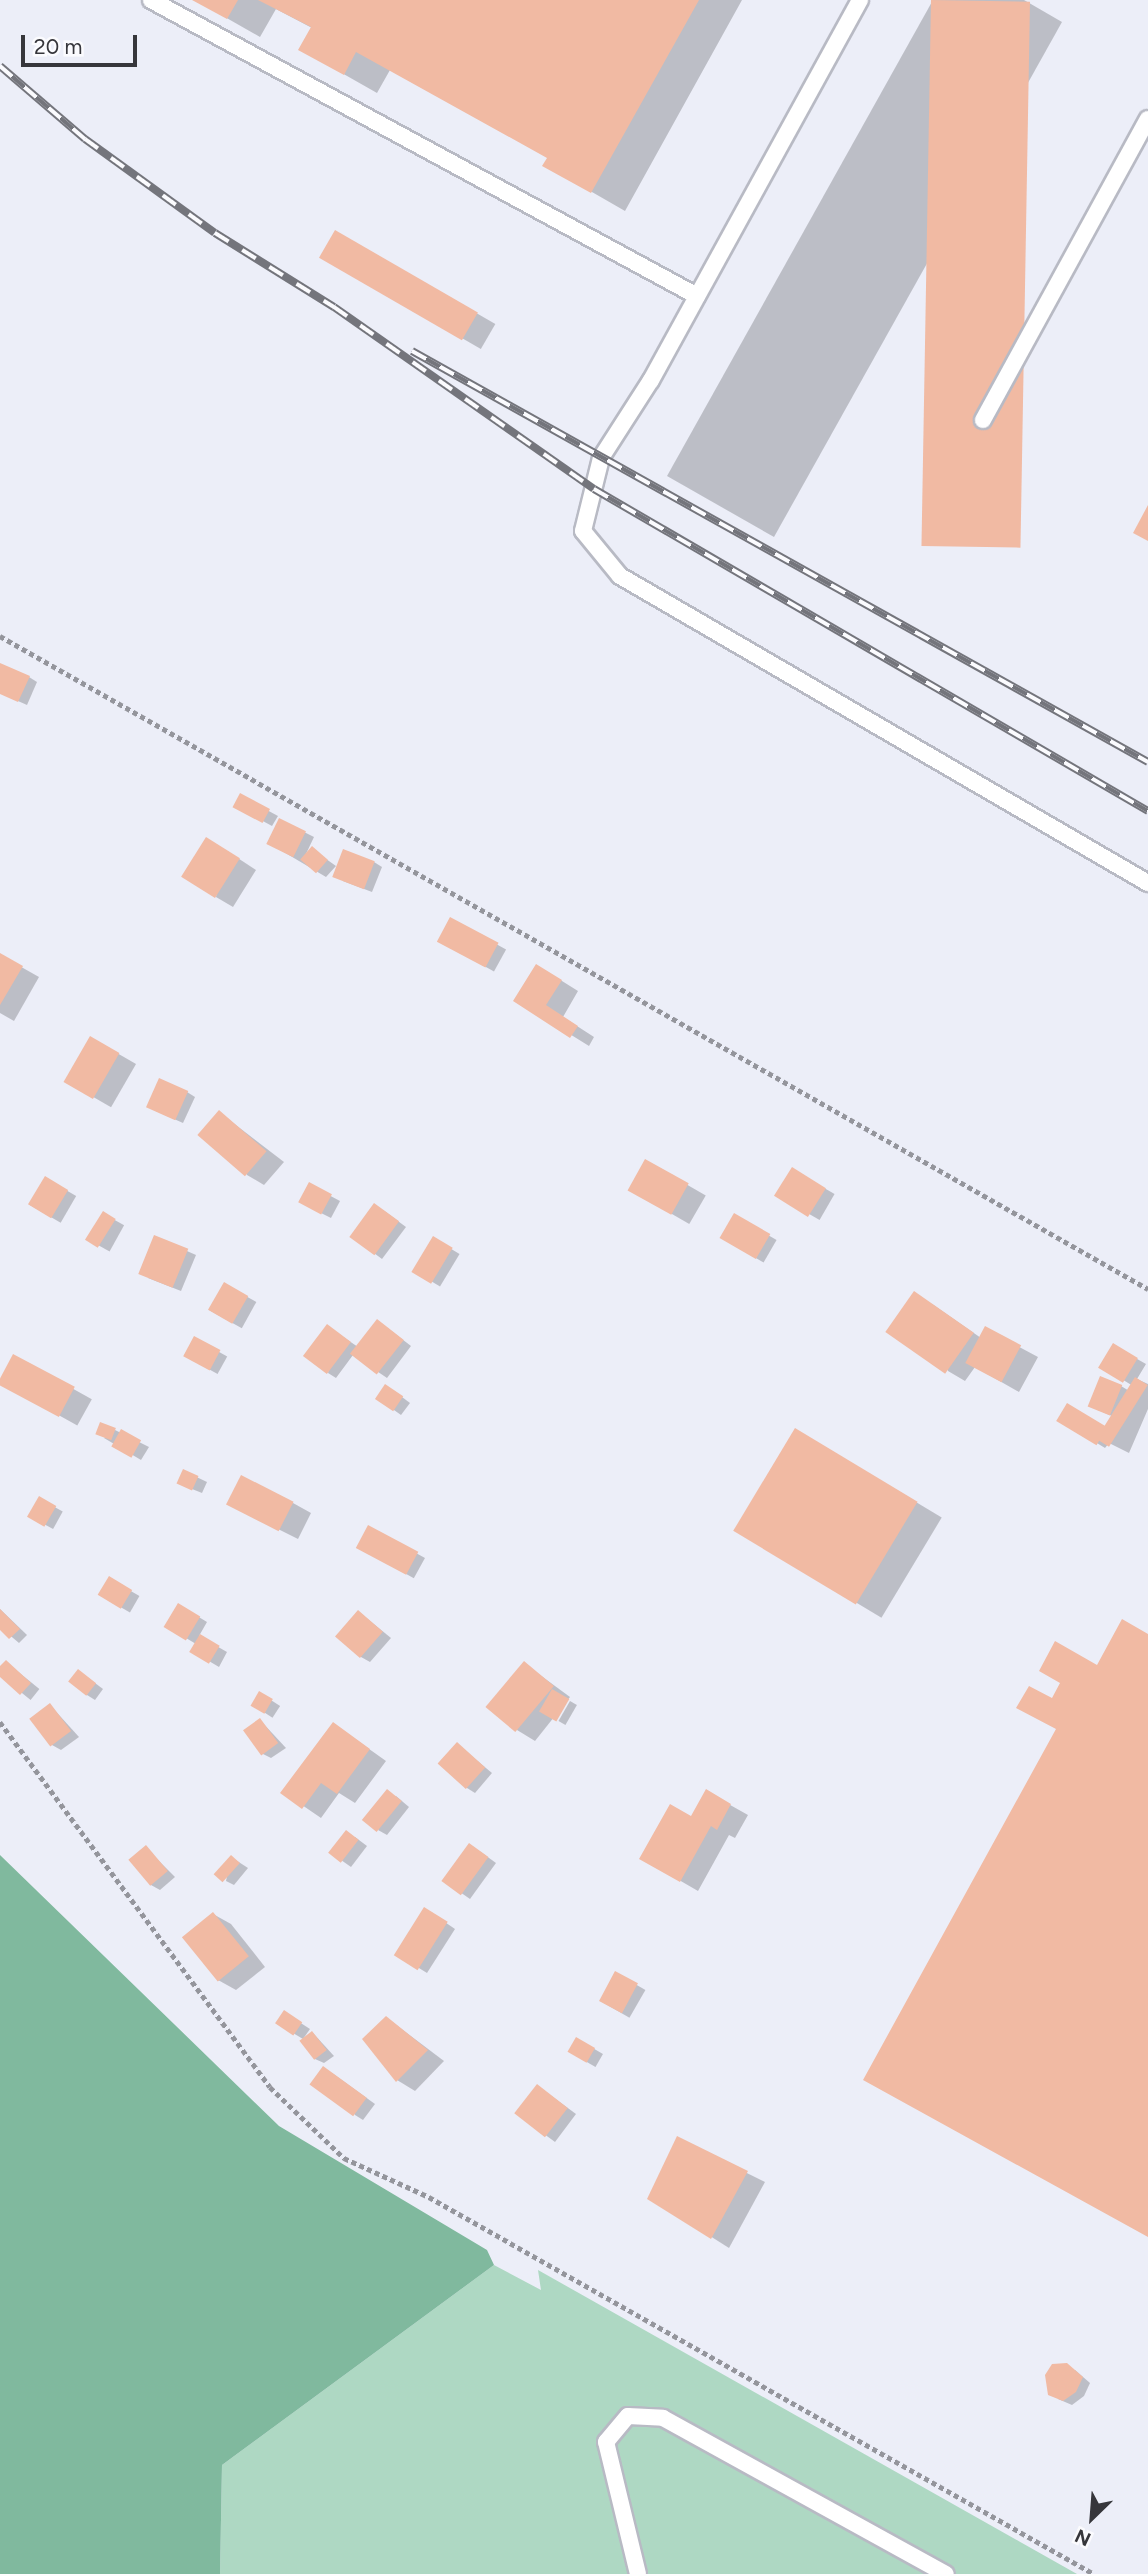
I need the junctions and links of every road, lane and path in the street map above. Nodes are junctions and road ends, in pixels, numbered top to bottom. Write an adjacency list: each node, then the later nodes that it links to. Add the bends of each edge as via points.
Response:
1 (151, 0): 4 (lane)
2 (860, 0): 4 (lane)
3 (1148, 119): 5 (lane)
4 (697, 296): 7 (lane, via 601,458 583,531 620,576)
5 (983, 420)
6 (0, 636): 8 (path)
7 (1148, 883)
8 (1148, 1289)
9 (0, 1722): 12 (path, via 270,2087 344,2158 429,2197)
10 (638, 2574): 11 (lane, via 606,2442 628,2416 663,2418)
11 (946, 2574)
12 (1094, 2574)

